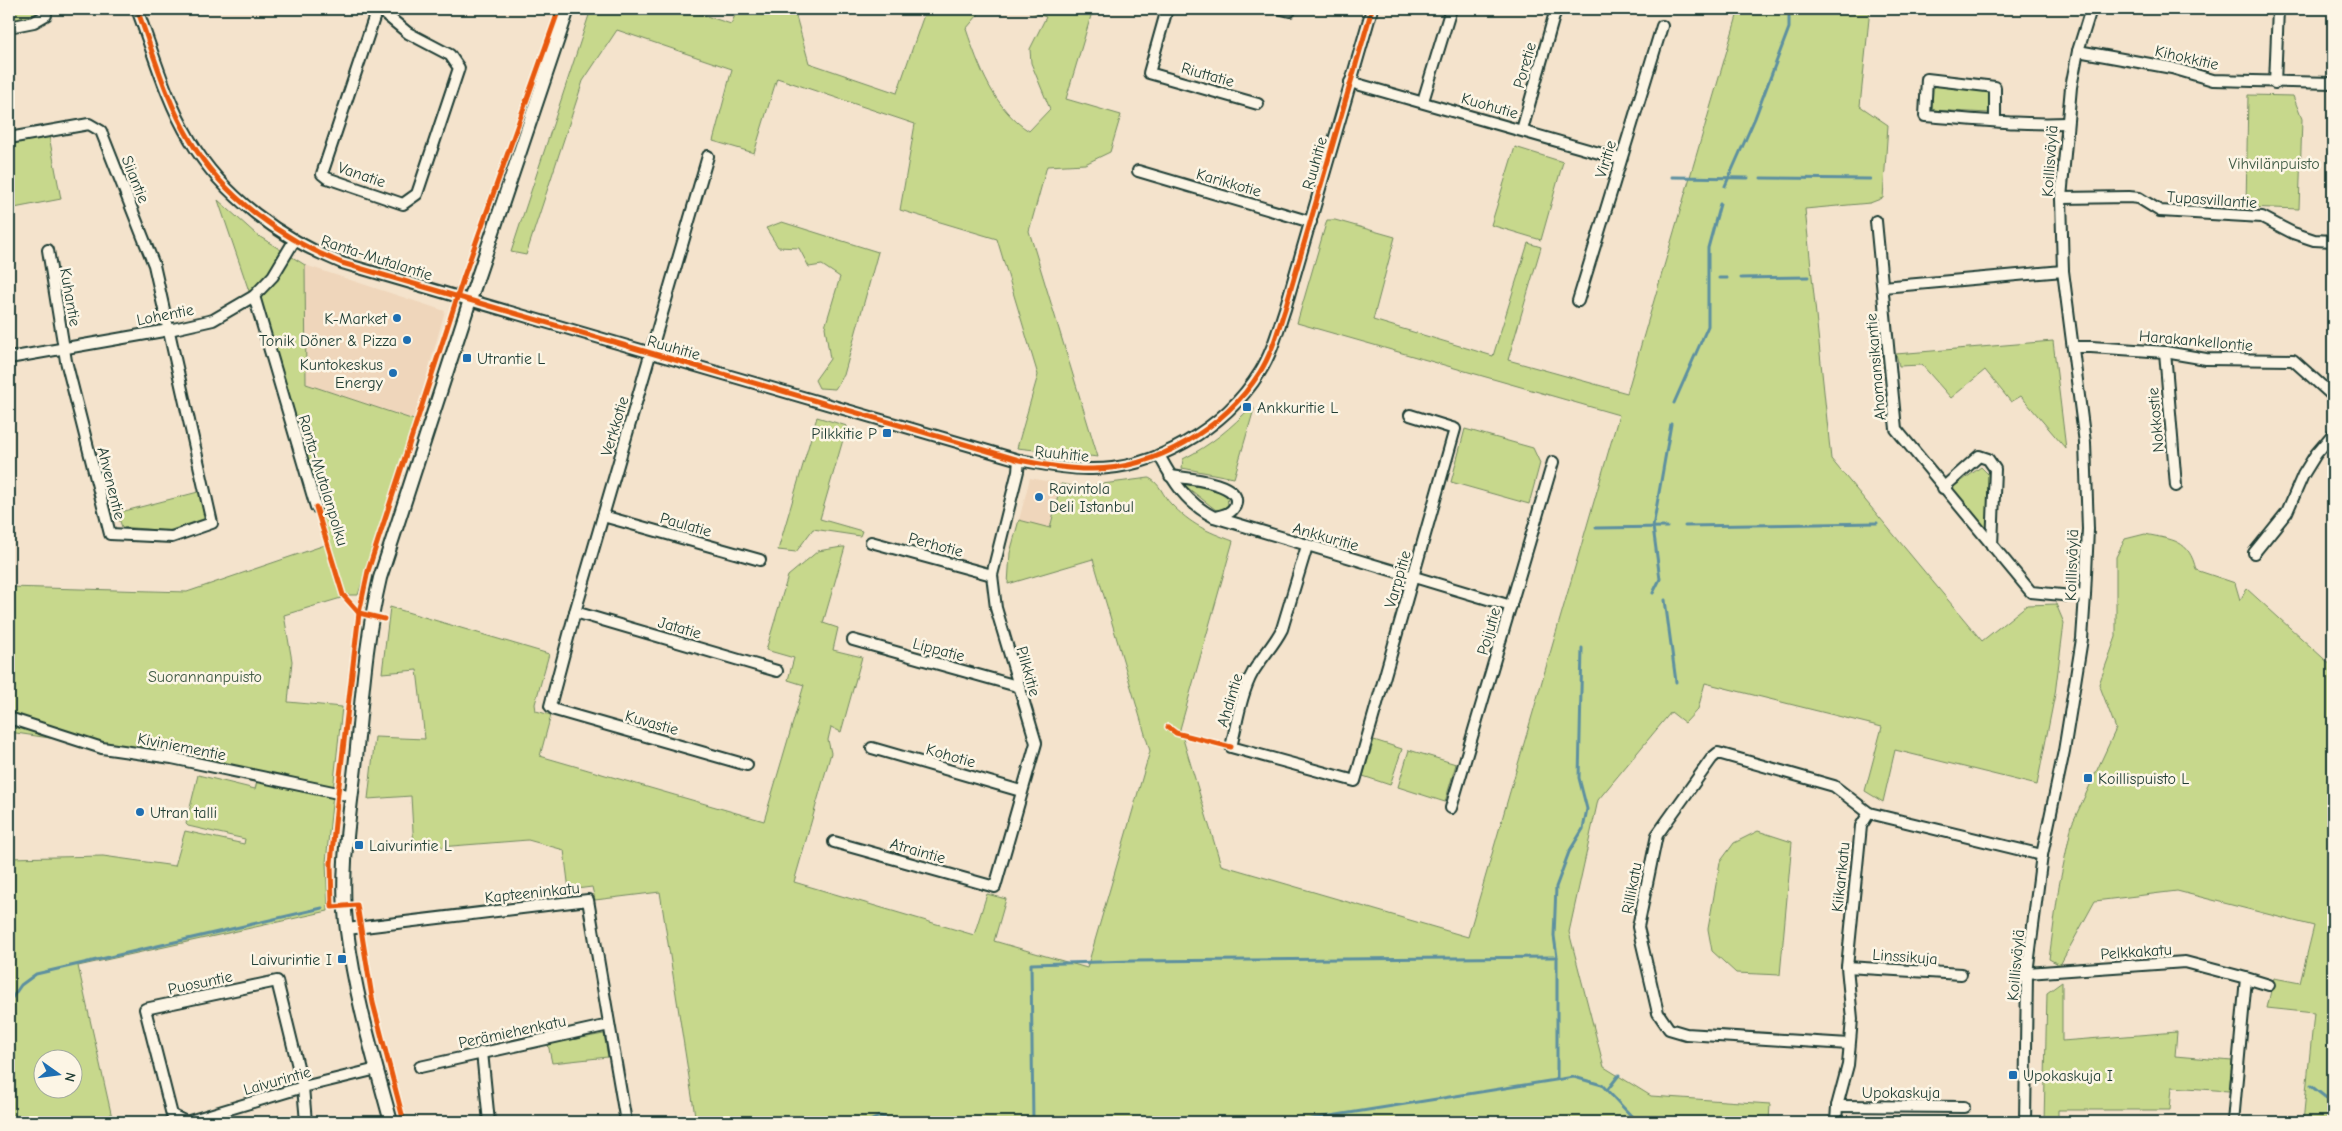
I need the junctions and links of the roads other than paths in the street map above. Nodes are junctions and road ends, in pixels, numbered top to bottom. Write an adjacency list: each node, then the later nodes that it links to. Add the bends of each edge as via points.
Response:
1 (46, 9): 12 (street, via 46,15 34,22)
2 (137, 9): 29 (street, Ranta-Mutalantie, via 174,109 190,141 210,169 236,196)
3 (378, 9): 3 (street, Vanatie, via 408,33 450,55 459,68 417,194 403,204 322,174)
4 (568, 9): 35 (main road)
5 (1167, 9): 18 (street, Riuttatie, via 1149,73)
6 (1372, 9): 14 (street, Ruuhitie)
7 (1451, 9): 17 (street)
8 (1556, 9): 21 (street, Poretie)
9 (2091, 9): 13 (street, Koillisväylä)
10 (2278, 9): 15 (street)
11 (1662, 26): 24 (street, Viritie)
12 (9, 27)
13 (2078, 51): 15 (street, Kihokkitie, via 2172,68 2213,80); 20 (street, Koillisväylä)
14 (1350, 82): 17 (street, Kuohutie); 28 (street, Ruuhitie)
15 (2276, 83): 16 (street, Kihokkitie)
16 (2333, 83)
17 (1423, 102): 21 (street, Kuohutie)
18 (1258, 104)
19 (1995, 120): 19 (street, via 1995,86 1927,80 1925,116); 20 (street)
20 (2066, 123): 26 (street, Koillisväylä)
21 (1522, 130): 24 (street, Kuohutie)
22 (9, 138): 37 (street, Siiantie, via 89,124 101,131 154,265)
23 (708, 156): 41 (street, Verkkotie)
24 (1620, 159): 36 (street, Viritie)
25 (1138, 171): 28 (street, Karikkotie)
26 (2061, 198): 30 (street, Tupasvillantie, via 2129,197 2139,198 2160,211 2262,217 2314,240); 32 (street, Koillisväylä)
27 (1876, 221): 33 (street, Ahomansikantie)
28 (1311, 222): 46 (street, Ruuhitie, via 1273,346 1260,371 1244,394 1207,428)
29 (294, 240): 34 (street, Lohentie, via 273,276); 35 (street, Ranta-Mutalantie, via 342,263)
30 (2332, 241)
31 (48, 250): 39 (street, Kuhantie)
32 (2063, 271): 33 (street); 38 (street, Koillisväylä)
33 (1883, 287): 51 (street, Ahomansikantie, via 1896,429)
34 (254, 296): 37 (street, Lohentie, via 213,320); 52 (street, Ranta-Mutalanpolku)
35 (470, 300): 41 (street, Ruuhitie); 74 (main road, via 374,601)
36 (1578, 301)
37 (169, 330): 39 (street, Lohentie); 39 (street, Ahvenentie, via 212,523 172,537 110,534)
38 (2073, 347): 40 (street, Harakankellontie); 62 (street, Koillisväylä, via 2086,443)
39 (64, 348): 42 (street, Lohentie)
40 (2164, 352): 43 (street, Harakankellontie, via 2206,359 2293,360); 50 (street, Nokkostie)
41 (651, 353): 47 (street, Ruuhitie); 53 (street, Verkkotie)
42 (9, 358)
43 (2333, 396)
44 (1410, 415): 61 (street, Varppitie, via 1455,429)
45 (2333, 434): 58 (street, via 2303,475 2287,512)
46 (1159, 455): 47 (street, Ruuhitie, via 1136,464 1088,470); 49 (street, Ankkuritie)
47 (1019, 460): 60 (street, Pilkkitie)
48 (1552, 462): 63 (street, Poijutie)
49 (1170, 476): 54 (street, Ankkuritie, via 1184,496); 54 (street, via 1212,482 1230,490 1235,496 1235,505 1224,515)
50 (2176, 486)
51 (1943, 488): 57 (street, Ahomansikantie); 57 (street, via 1979,456 1988,459 1996,469)
52 (316, 507)
53 (603, 516): 59 (street, Paulatie); 64 (street, Verkkotie)
54 (1214, 517): 56 (street, Ankkuritie)
55 (871, 542): 60 (street, Perhotie)
56 (1307, 546): 61 (street, Ankkuritie); 72 (street, Ahdintie, via 1282,629 1248,684 1231,747)
57 (1992, 546): 62 (street, Ahomansikantie, via 2031,592)
58 (2254, 553)
59 (760, 560)
60 (992, 575): 67 (street, Pilkkitie, via 996,608)
61 (1413, 577): 63 (street, Ankkuritie); 72 (street, Varppitie)
62 (2086, 595): 78 (street, Koillisväylä, via 2064,751)
63 (1511, 606): 75 (street, Poijutie)
64 (575, 612): 66 (street, Jatatie); 68 (street, Verkkotie)
65 (853, 640): 67 (street, Lippatie)
66 (777, 671)
67 (1018, 686): 73 (street, Pilkkitie, via 1036,743)
68 (550, 706): 71 (street, Kuvastie)
69 (9, 718): 74 (street, Kiviniementie, via 102,748 172,758)
70 (872, 748): 73 (street, Kohotie)
71 (747, 765)
72 (1355, 781)
73 (1022, 791): 79 (street, Pilkkitie)
74 (352, 796): 80 (main road, via 345,850)
75 (1451, 808)
76 (1869, 812): 78 (street); 81 (street, Kiikarikatu, via 1861,826); 87 (street, Rillikatu, via 1834,786 1718,753 1656,835 1638,927 1658,1013 1669,1029 1686,1034)
77 (834, 842): 79 (street, Atraintie)
78 (2042, 855): 83 (street, Koillisväylä)
79 (995, 887)
80 (347, 929): 86 (street, Kapteeninkatu, via 588,900); 90 (main road, via 356,988)
81 (1847, 967): 82 (street, Linssikuja); 87 (street, Kiikarikatu, via 1852,1019)
82 (1960, 974)
83 (2026, 974): 84 (street, Pelkkakatu, via 2185,962); 100 (street, Koillisväylä)
84 (2246, 978): 85 (street, Pelkkakatu); 101 (street)
85 (2269, 985)
86 (609, 1025): 88 (street, Perämiehenkatu); 98 (street, Kapteeninkatu)
87 (1849, 1044): 92 (street, Kiikarikatu, via 1848,1065)
88 (482, 1052): 89 (street, Perämiehenkatu); 97 (street)
89 (420, 1068)
90 (377, 1069): 91 (street, Laivurintie); 96 (main road)
91 (303, 1088): 94 (street, Laivurintie); 94 (street, Puosuntie, via 277,981 145,1009 172,1115); 95 (street)
92 (1837, 1106): 93 (street, Upokaskuja); 99 (street, Kiikarikatu)
93 (1964, 1107)
94 (186, 1122)
95 (306, 1122)
96 (391, 1122)
97 (489, 1122)
98 (626, 1122)
99 (1836, 1122)
100 (2025, 1122)
101 (2233, 1122)

